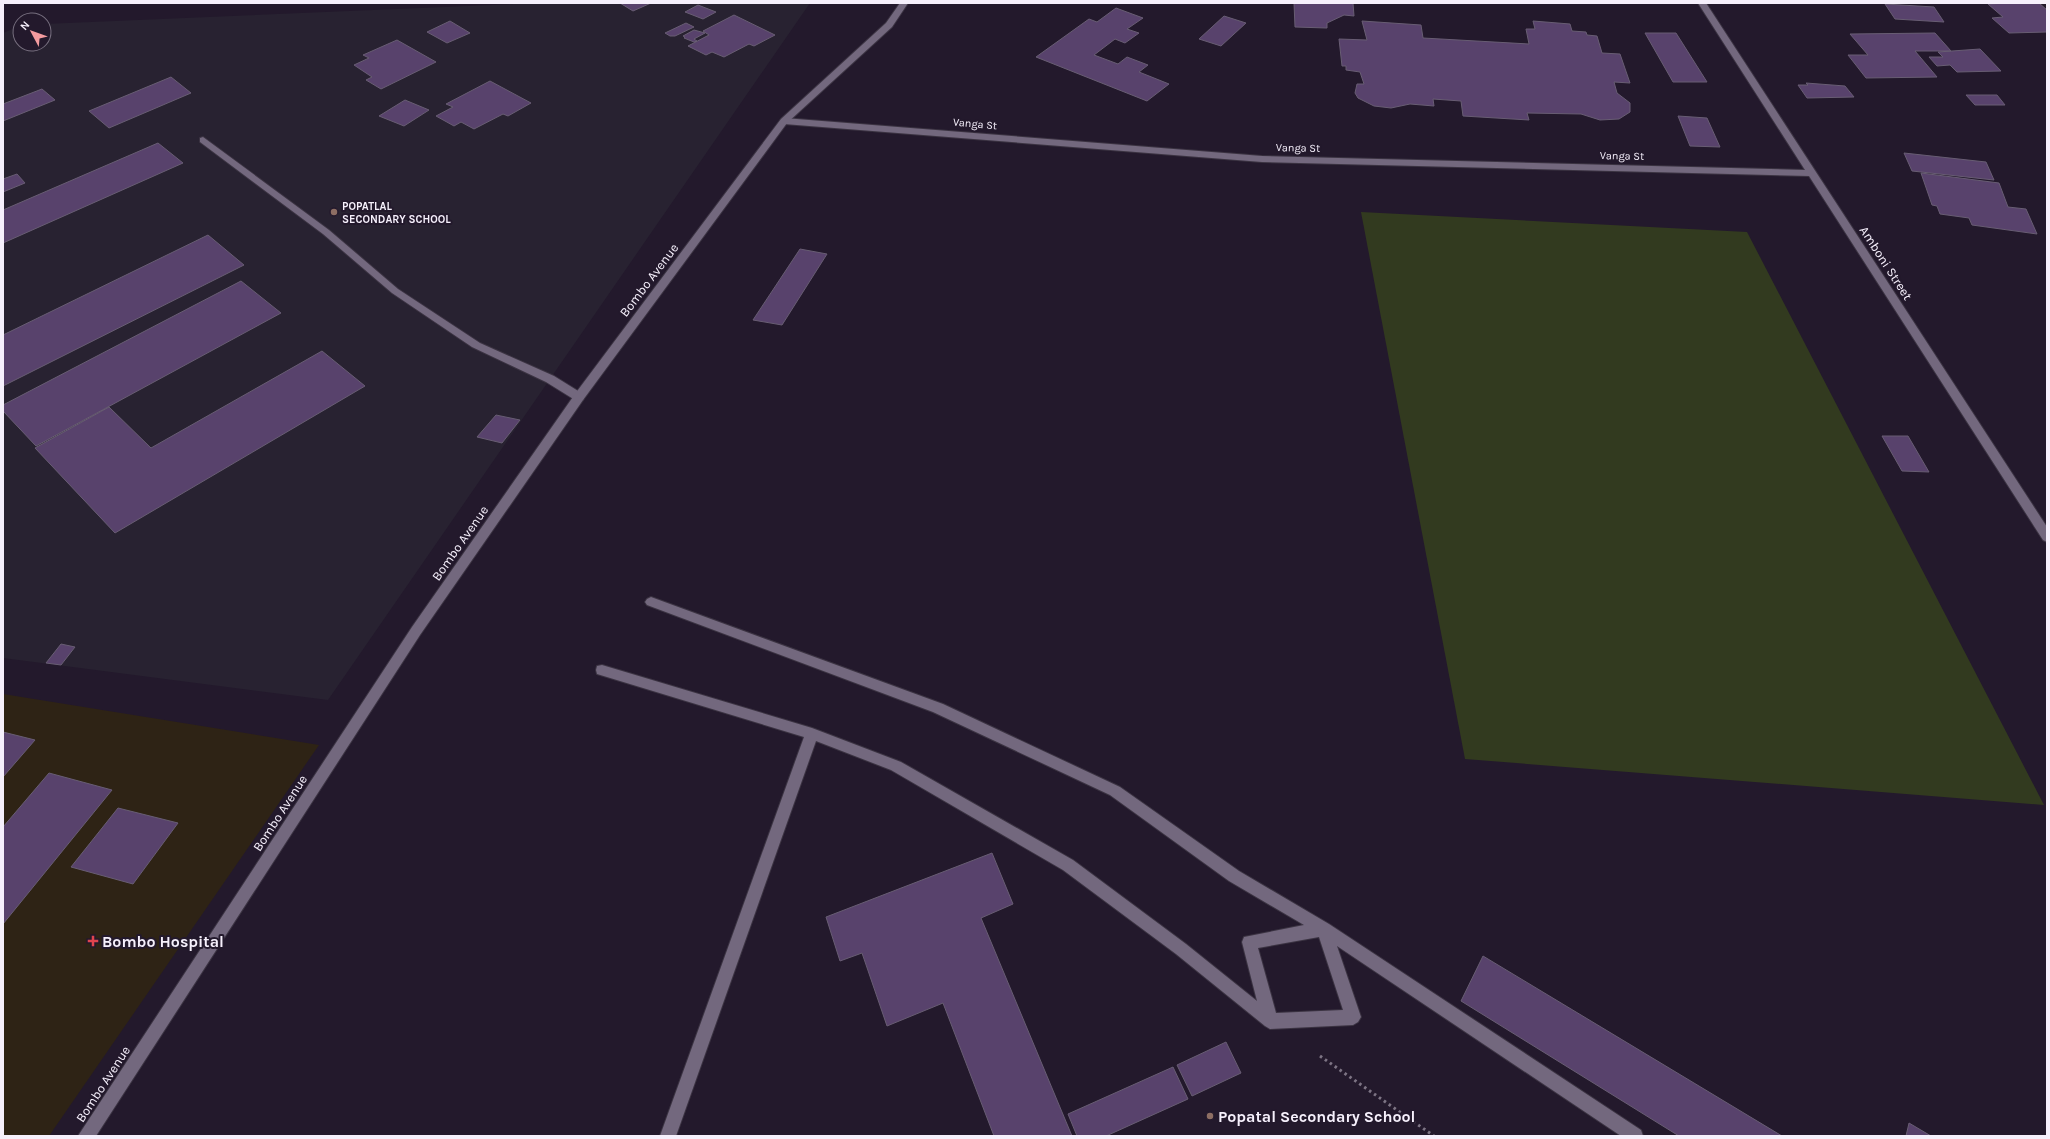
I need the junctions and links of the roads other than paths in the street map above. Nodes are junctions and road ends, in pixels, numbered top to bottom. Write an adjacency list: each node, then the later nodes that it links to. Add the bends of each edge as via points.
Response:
1 (904, 3): 3 (street, Bombo Avenue, via 889,25)
2 (1702, 3): 5 (street, Amboni Street)
3 (784, 121): 5 (street, Vanga St, via 1262,159); 6 (street, Bombo Avenue)
4 (203, 140): 6 (street, via 326,232 395,291 476,345 550,379)
5 (1812, 173): 7 (street, Amboni Street)
6 (579, 397): 13 (street, Bombo Avenue, via 416,631)
7 (2047, 537)
8 (651, 602): 11 (street, via 938,708 1115,791 1234,876)
9 (602, 670): 10 (street)
10 (812, 734): 12 (street, via 896,766 1068,865 1181,949); 14 (street)
11 (1324, 929): 12 (street, via 1249,942); 12 (street, via 1353,1017); 15 (street)
12 (1270, 1021)
13 (86, 1136)
14 (668, 1136)
15 (1635, 1136)

